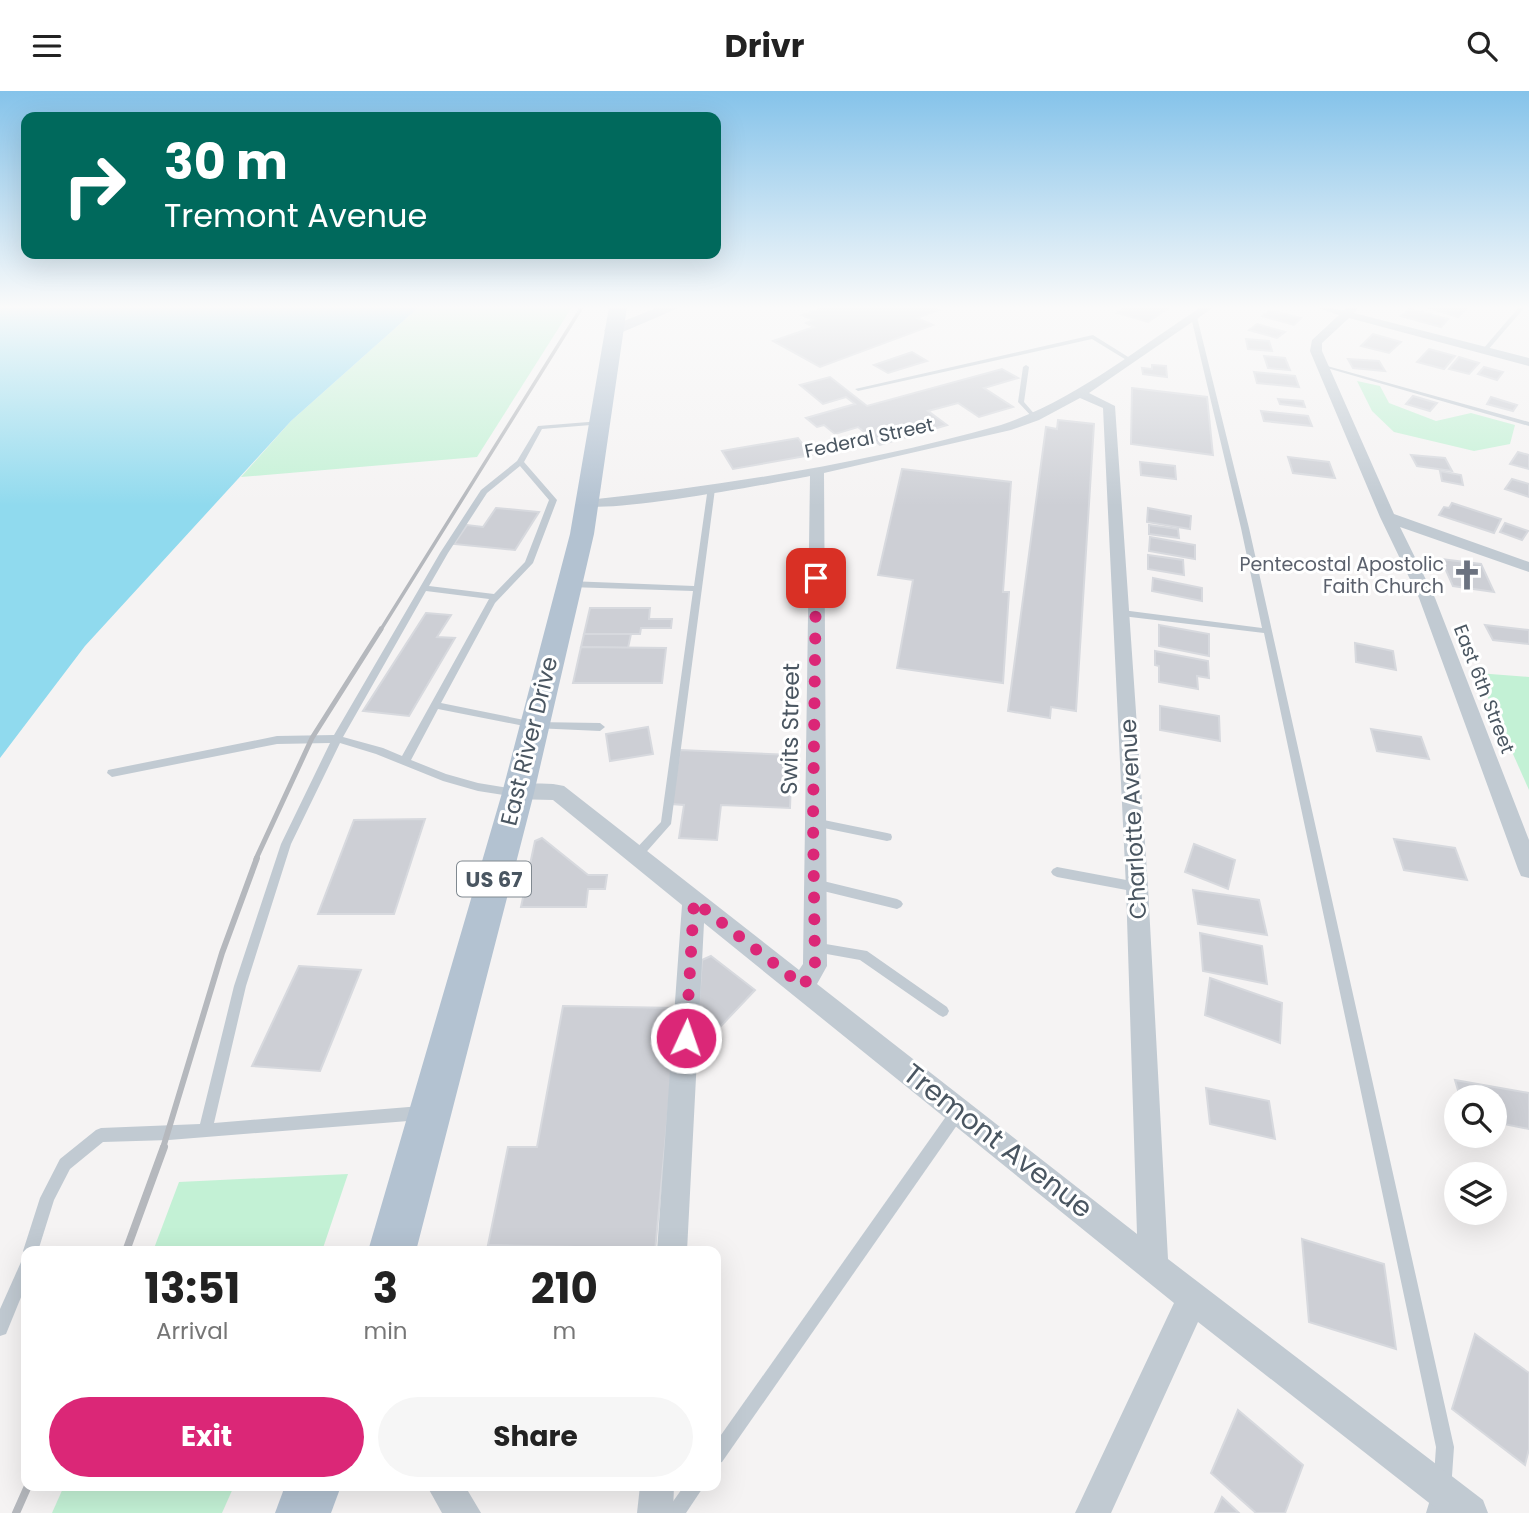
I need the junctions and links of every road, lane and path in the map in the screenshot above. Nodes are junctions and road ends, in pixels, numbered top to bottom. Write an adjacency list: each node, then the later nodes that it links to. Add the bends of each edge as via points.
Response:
1 (607, 373): 11 (main road, East River Drive / US 67)
2 (929, 373): 8 (lane)
3 (1025, 373): 10 (lane, via 1021,402)
4 (1110, 373): 9 (street, Federal Street)
5 (1207, 373): 24 (lane)
6 (1325, 373): 17 (street, East 6th Street)
7 (1350, 373): 12 (lane)
8 (858, 389)
9 (1080, 394): 10 (street, Federal Street); 23 (street, Charlotte Avenue, via 1109,406)
10 (1034, 417): 14 (street, Federal Street, via 1004,428)
11 (601, 423): 13 (lane, via 540,427); 16 (main road, East River Drive / US 67)
12 (1529, 424)
13 (520, 462): 20 (lane, via 484,492); 22 (lane, via 553,500 530,563)
14 (817, 470): 15 (street, Federal Street); 32 (street, Swits Street)
15 (711, 489): 16 (street, Federal Street); 21 (lane)
16 (588, 504): 19 (main road, East River Drive / US 67)
17 (1388, 517): 18 (street); 35 (street, East 6th Street, via 1427,598)
18 (1529, 567)
19 (569, 585): 21 (lane); 26 (main road, East River Drive / US 67)
20 (423, 588): 22 (lane); 28 (lane)
21 (697, 589): 34 (lane, via 666,824)
22 (496, 597): 25 (lane)
23 (1122, 613): 24 (lane); 38 (street, Charlotte Avenue)
24 (1266, 631): 59 (lane, via 1445,1447)
25 (435, 705): 26 (lane); 29 (lane)
26 (534, 725): 27 (lane); 31 (main road, East River Drive / US 67)
27 (600, 727)
28 (337, 739): 29 (lane); 30 (lane, via 278,740); 46 (lane, via 286,844 240,986)
29 (405, 761): 31 (lane, via 478,787)
30 (112, 773)
31 (518, 793): 34 (street, Tremont Avenue, via 557,792); 45 (main road, East River Drive / US 67)
32 (813, 821): 33 (lane); 37 (street, Swits Street)
33 (887, 837)
34 (636, 855): 39 (street, Tremont Avenue)
35 (1529, 869)
36 (1057, 872): 38 (lane)
37 (813, 884): 40 (lane); 41 (street, Swits Street)
38 (1137, 887): 50 (street, Charlotte Avenue)
39 (694, 901): 42 (street, Tremont Avenue); 49 (street)
40 (897, 904)
41 (814, 947): 42 (street, Swits Street, via 815,966); 43 (lane, via 863,955)
42 (803, 986): 44 (street, Tremont Avenue)
43 (943, 1011)
44 (958, 1111): 50 (street, Tremont Avenue); 54 (lane)
45 (431, 1112): 46 (lane); 48 (main road, East River Drive / US 67)
46 (205, 1130): 47 (lane, via 101,1135 65,1164 47,1198)
47 (33, 1246)
48 (393, 1246)
49 (672, 1246)
50 (1153, 1265): 52 (street, Tremont Avenue)
51 (21, 1279): 53 (lane)
52 (1194, 1298): 59 (street, Tremont Avenue); 64 (street)
53 (0, 1328)
54 (721, 1449)
55 (311, 1491): 60 (main road)
56 (448, 1491): 61 (street)
57 (657, 1491): 62 (street)
58 (691, 1491): 63 (lane)
59 (1439, 1502): 65 (street, Tremont Avenue)
60 (303, 1513)
61 (464, 1513)
62 (655, 1513)
63 (676, 1513)
64 (1093, 1513)
65 (1470, 1513)

